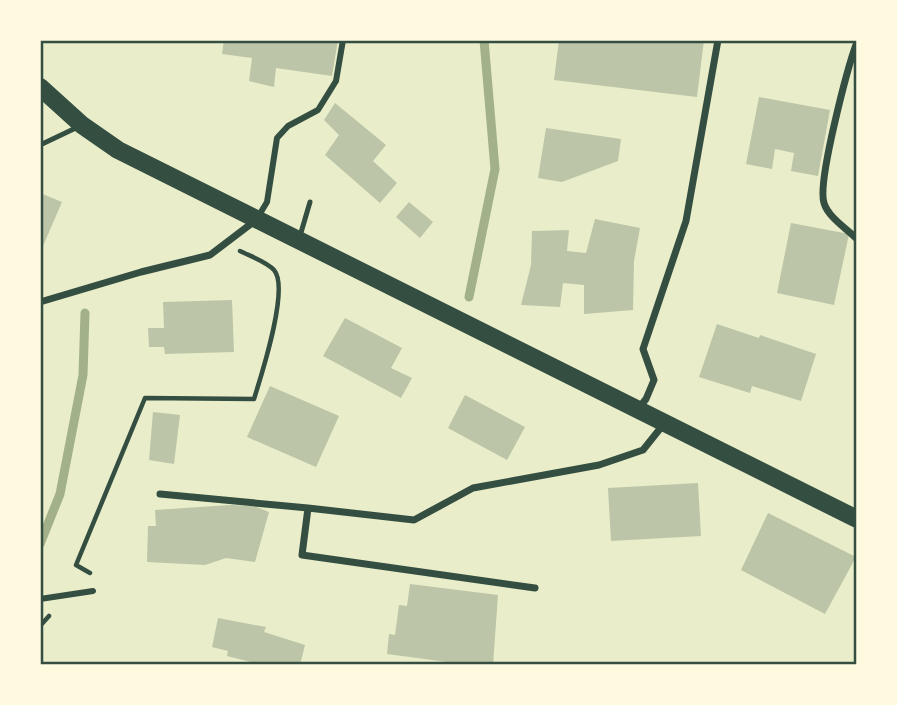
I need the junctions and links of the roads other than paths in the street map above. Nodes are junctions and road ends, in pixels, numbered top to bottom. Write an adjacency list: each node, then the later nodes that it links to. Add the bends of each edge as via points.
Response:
1 (343, 40): 8 (street, via 336,81 318,110 288,126 277,138 267,202)
2 (718, 40): 12 (street, via 686,221 643,349 653,380)
3 (857, 42): 10 (street, via 824,183 824,202)
4 (40, 88): 5 (main road)
5 (82, 125): 6 (lane); 8 (main road, via 118,150)
6 (40, 145)
7 (310, 202): 9 (lane)
8 (257, 219): 9 (main road); 11 (street, via 210,255)
9 (299, 239): 12 (main road)
10 (857, 239)
11 (40, 302)
12 (638, 410): 13 (main road)
13 (664, 423): 15 (street, via 643,450 599,465 473,488 414,520); 16 (main road)
14 (160, 494): 15 (street)
15 (308, 508): 17 (street, via 302,555)
16 (857, 519)
17 (535, 588)
18 (93, 591): 19 (street)
19 (40, 599)

